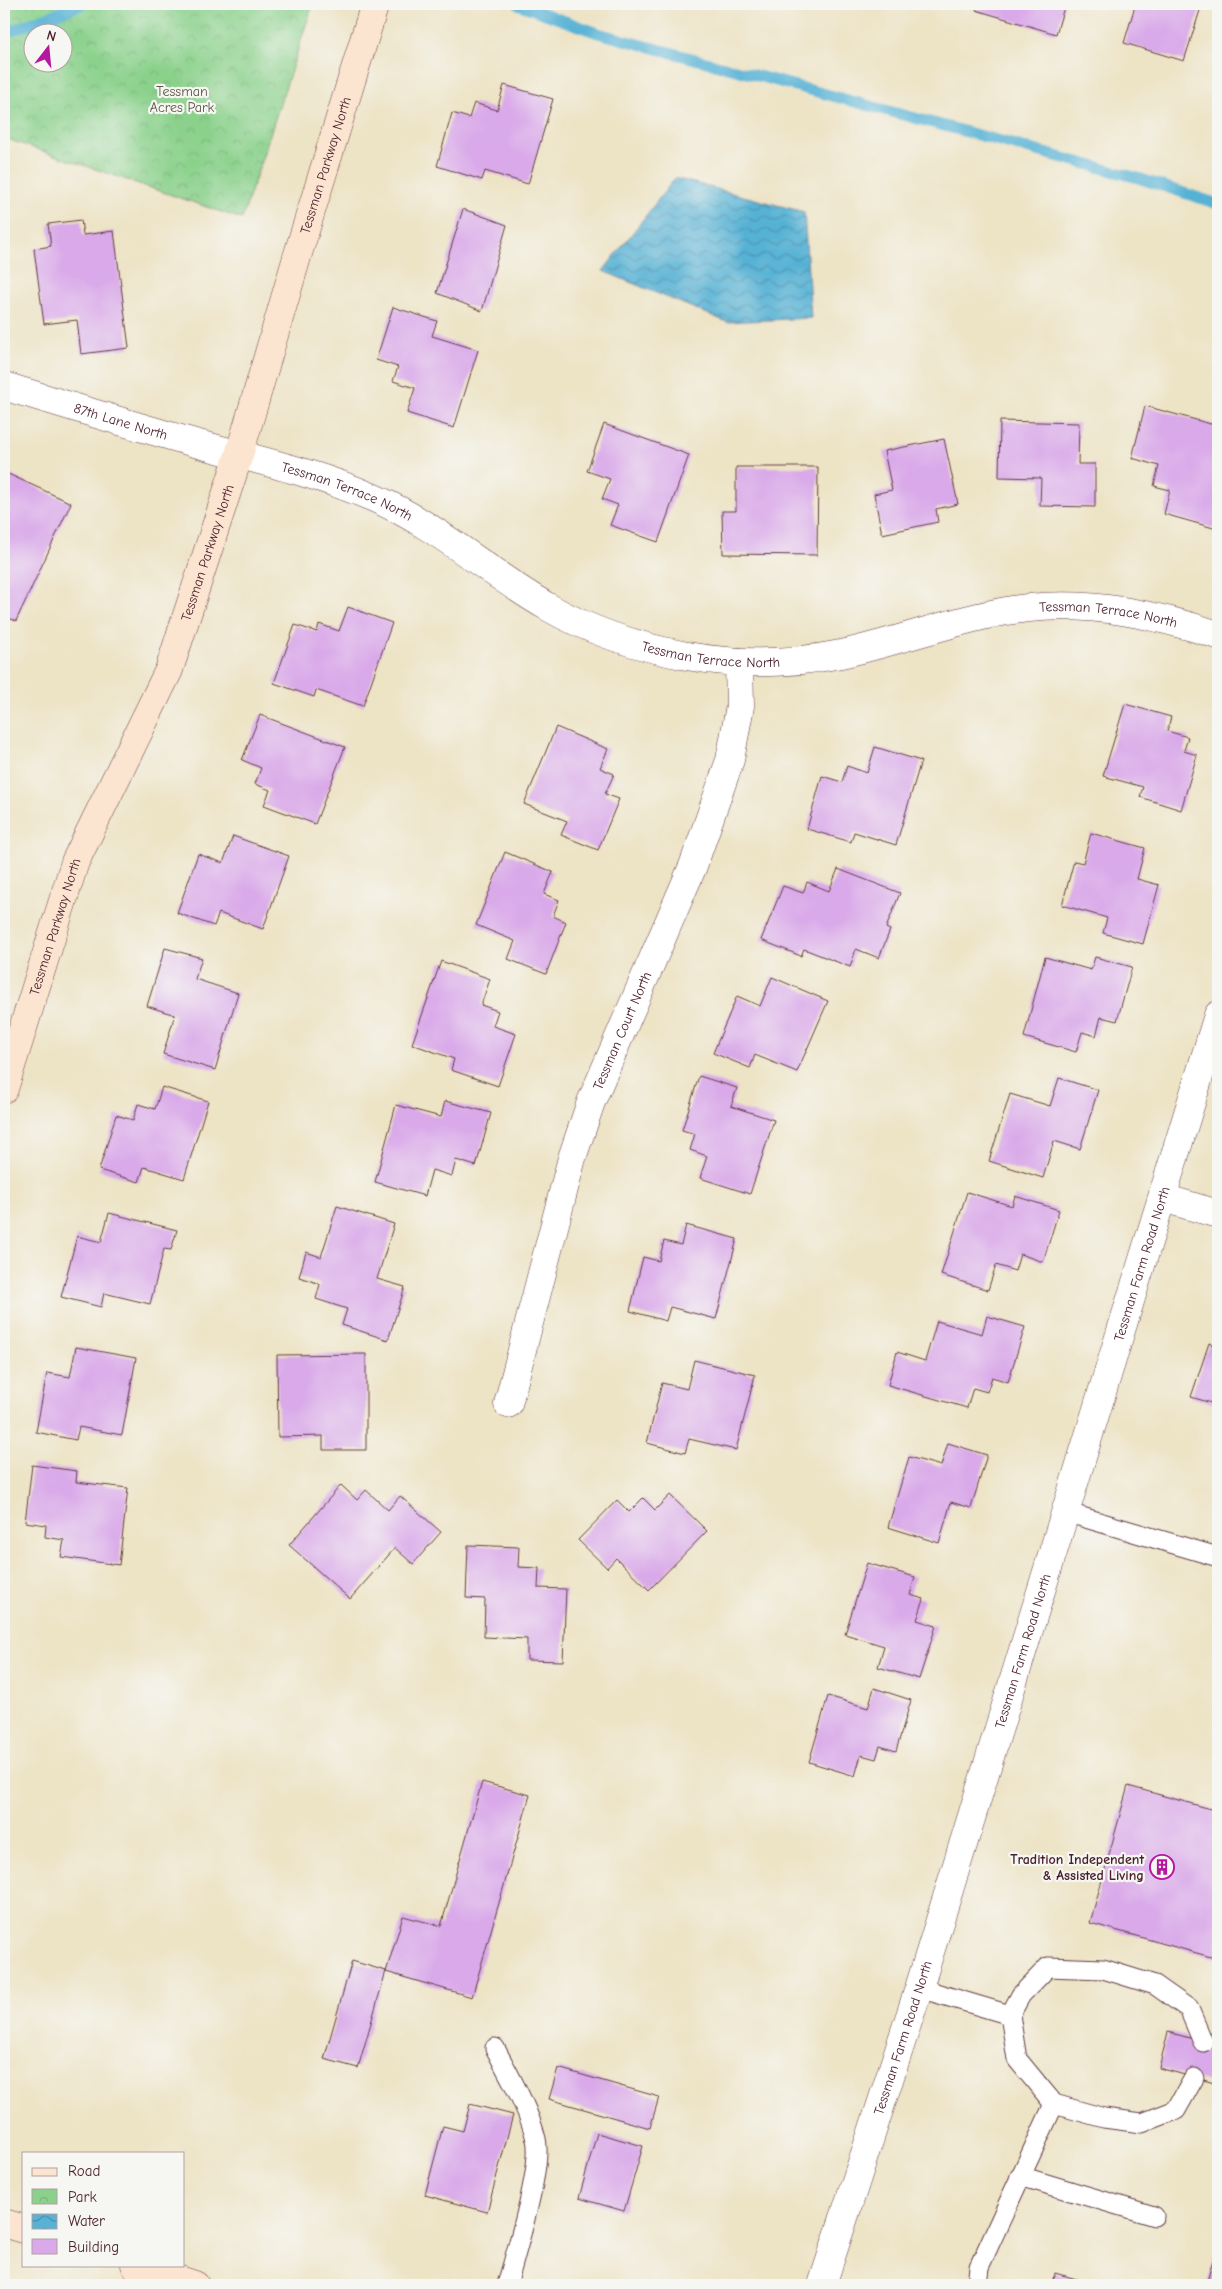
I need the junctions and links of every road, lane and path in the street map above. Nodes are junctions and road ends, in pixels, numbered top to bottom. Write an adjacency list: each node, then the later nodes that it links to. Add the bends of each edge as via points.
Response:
1 (375, 4): 3 (street, Tessman Parkway North)
2 (4, 386): 3 (street, 87th Lane North)
3 (239, 455): 5 (street, Tessman Terrace North, via 340,485 406,513 549,608 590,628 688,656); 7 (street, Tessman Parkway North, via 169,670 75,862)
4 (1218, 635): 5 (street, Tessman Terrace North, via 1140,612 1088,607 1028,608 840,654 790,661)
5 (739, 662): 10 (street, Tessman Court North, via 740,706 730,760 693,866 591,1102 572,1158)
6 (1218, 1015): 8 (street, Tessman Farm Road North)
7 (4, 1088)
8 (1163, 1198): 9 (street); 11 (street, Tessman Farm Road North)
9 (1218, 1214)
10 (508, 1404)
11 (1065, 1512): 12 (lane); 13 (street, Tessman Farm Road North)
12 (1218, 1557)
13 (919, 1988): 14 (lane); 26 (street, Tessman Farm Road North)
14 (1010, 2015): 15 (lane, via 1021,1995 1048,1968 1103,1969 1155,1985 1189,2009); 18 (lane, via 1017,2059)
15 (1203, 2042)
16 (495, 2048): 25 (lane, via 521,2097 537,2141 534,2177)
17 (1194, 2078): 18 (lane, via 1176,2110 1142,2123 1104,2118)
18 (1054, 2104): 19 (lane)
19 (1020, 2176): 20 (lane); 27 (lane, via 979,2267)
20 (1154, 2216)
21 (4, 2223): 22 (street)
22 (22, 2229)
23 (138, 2266): 24 (street)
24 (195, 2285)
25 (507, 2285)
26 (822, 2285)
27 (977, 2285)

